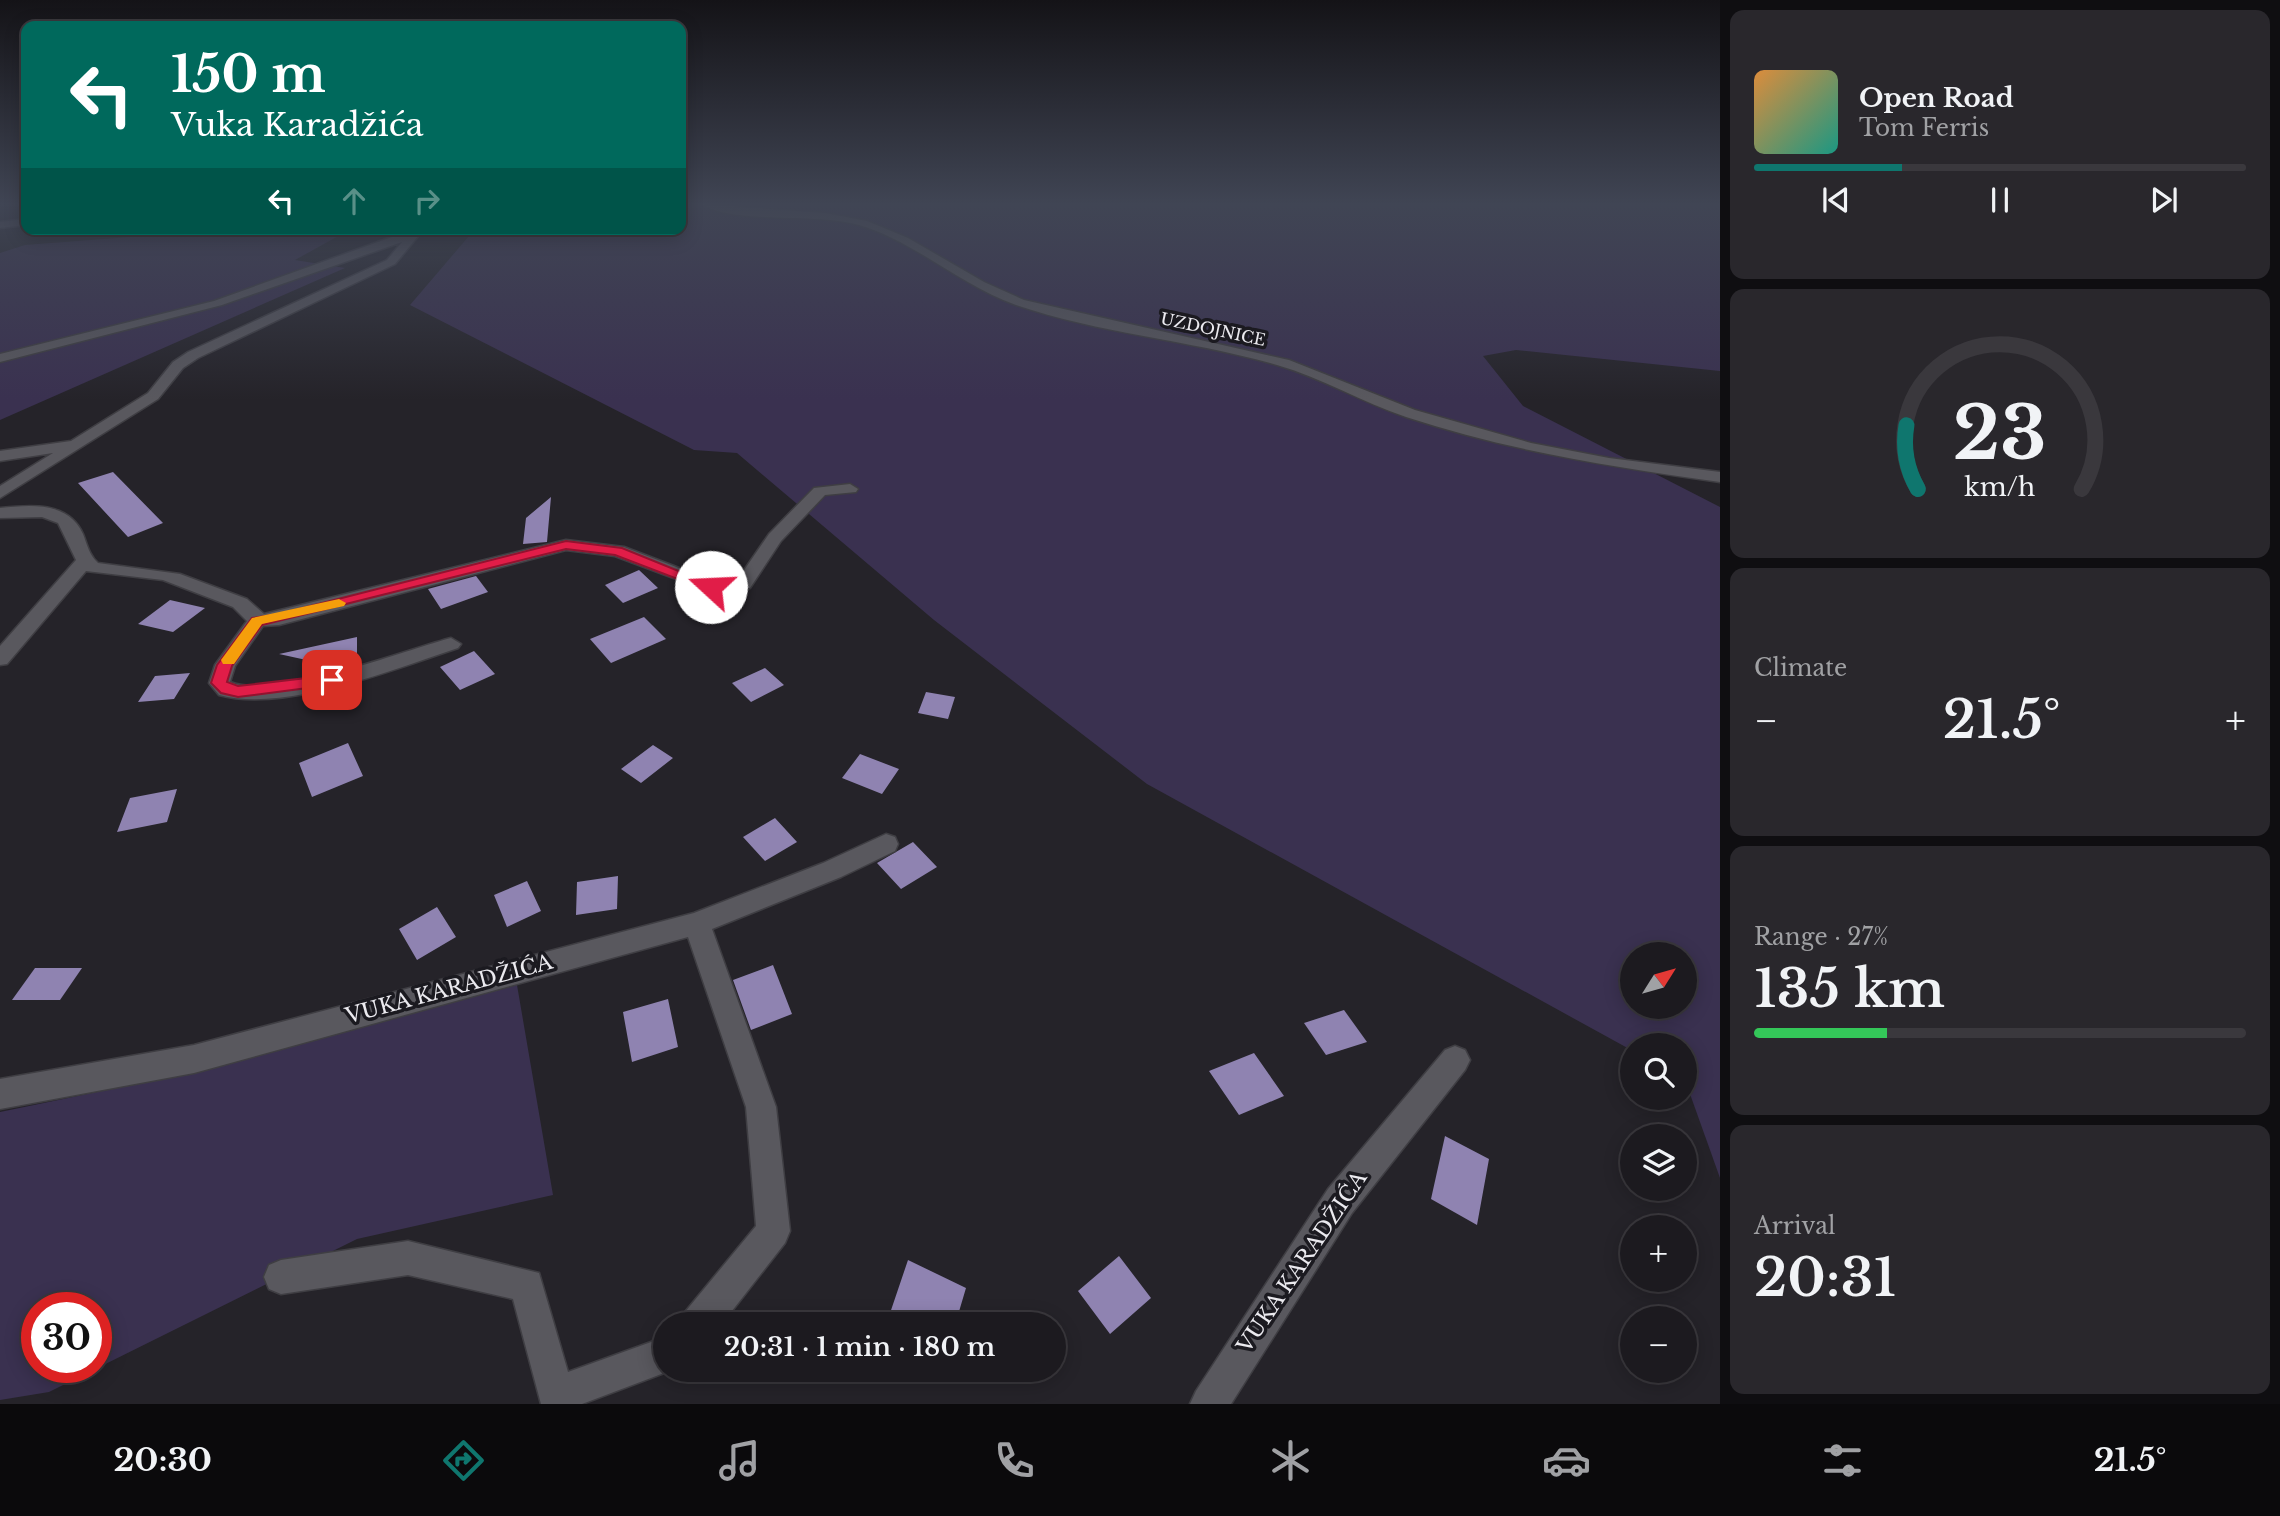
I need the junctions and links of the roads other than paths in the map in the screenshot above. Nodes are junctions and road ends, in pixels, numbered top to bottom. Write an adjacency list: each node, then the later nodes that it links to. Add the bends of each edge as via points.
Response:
1 (312, 270): 4 (street, via 218,303)
2 (377, 270): 5 (street, via 193,355 178,365 153,396)
3 (954, 270): 7 (street, UZDOJNICE, via 983,288 1020,302 1283,362 1377,403 1499,439 1592,460)
4 (0, 358)
5 (80, 444): 6 (street); 9 (street)
6 (0, 456)
7 (1720, 477)
8 (850, 489): 12 (street, via 820,491 775,538 744,584 711,587 618,551 566,545)
9 (0, 493)
10 (0, 513): 11 (street, via 62,518 72,527)
11 (84, 562): 12 (street, via 94,569 195,583 247,605); 14 (street)
12 (257, 621): 13 (street, via 225,665 219,683 226,690 332,680)
13 (451, 644)
14 (0, 659)
15 (886, 844): 16 (street, VUKA KARADŽIĆA)
16 (697, 923): 18 (street, VUKA KARADŽIĆA, via 194,1059); 20 (street, via 761,1107 773,1231)
17 (1455, 1060): 22 (street, VUKA KARADŽIĆA, via 1340,1200)
18 (0, 1094)
19 (281, 1277): 21 (street, via 408,1258 527,1285 556,1395)
20 (708, 1312)
21 (653, 1359)
22 (1209, 1404)

